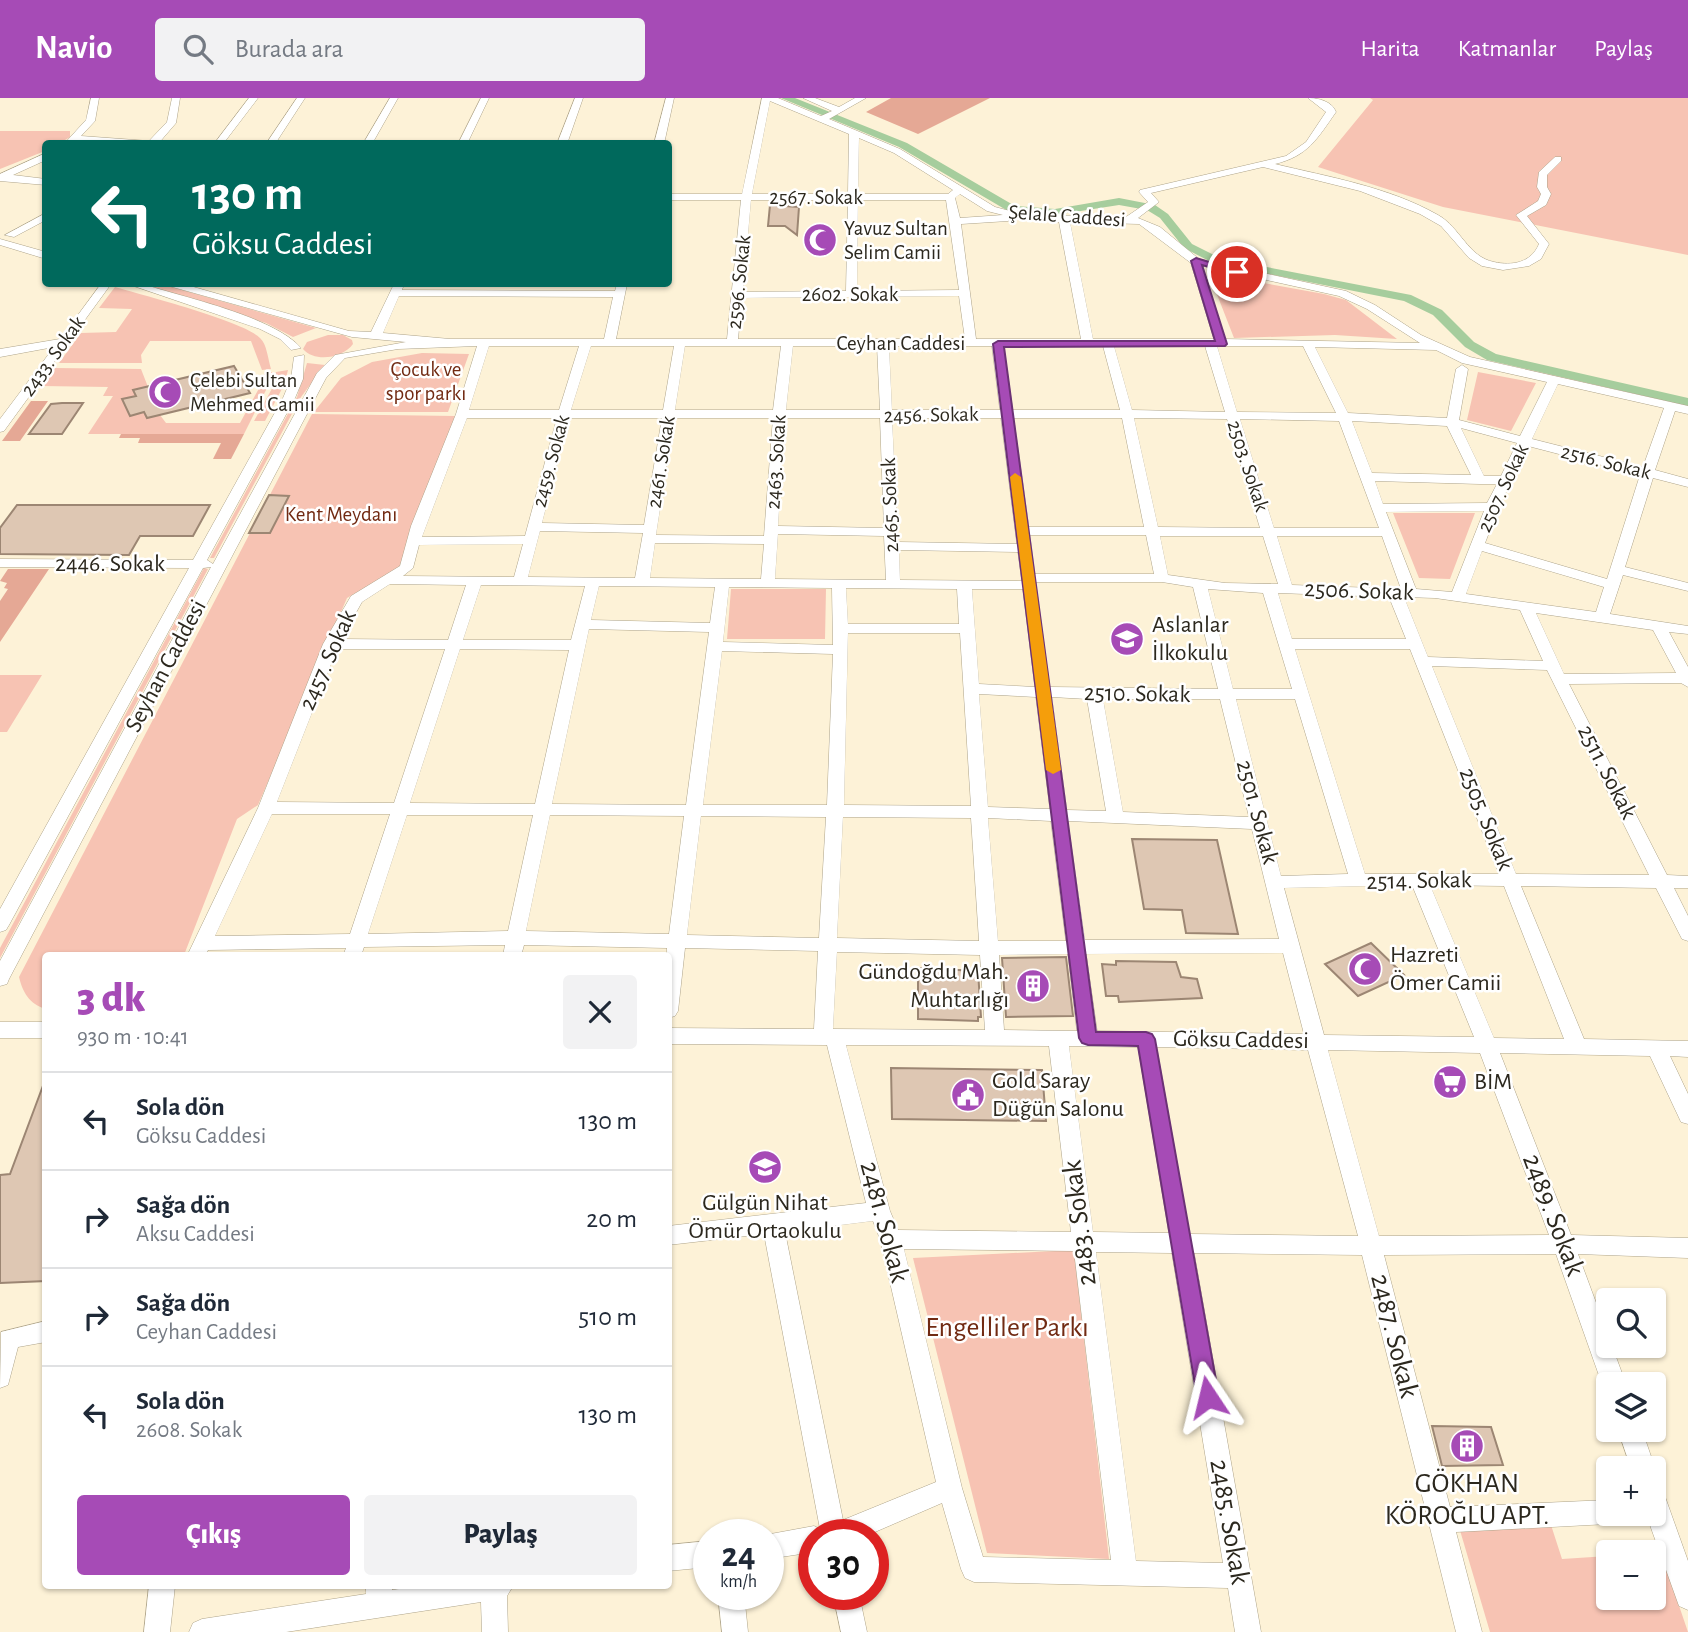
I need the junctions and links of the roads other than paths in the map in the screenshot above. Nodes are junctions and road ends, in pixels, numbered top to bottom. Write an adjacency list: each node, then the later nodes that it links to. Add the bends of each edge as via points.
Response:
1 (95, 98): 16 (street, via 90,121)
2 (176, 98): 17 (street, via 171,123)
3 (254, 98): 18 (street)
4 (301, 98): 19 (street)
5 (394, 98): 20 (street)
6 (485, 98): 21 (street)
7 (579, 98): 22 (street)
8 (670, 98): 23 (street)
9 (768, 98): 14 (street, Şelale Caddesi); 33 (street, 2596. Sokak, via 760,117)
10 (807, 98): 13 (street)
11 (862, 98): 13 (street)
12 (1312, 98): 28 (street, via 1331,111 1318,134 1300,152)
13 (841, 111): 14 (street)
14 (823, 119): 15 (street, Şelale Caddesi)
15 (854, 132): 24 (street, Şelale Caddesi); 25 (street)
16 (73, 140)
17 (155, 140)
18 (221, 140)
19 (273, 140)
20 (369, 140)
21 (464, 140)
22 (563, 140)
23 (660, 140)
24 (890, 148): 25 (street); 31 (street, Şelale Caddesi)
25 (853, 150): 34 (street)
26 (42, 158): 29 (street)
27 (1559, 159): 28 (street, via 1542,174 1546,194 1542,203 1521,215 1544,244 1542,251 1530,263 1510,267 1477,260 1447,226 1418,209)
28 (1266, 165): 39 (street, via 1144,192 1154,202)
29 (0, 178): 30 (street)
30 (42, 182)
31 (960, 190): 35 (street); 36 (street, Şelale Caddesi, via 991,209)
32 (672, 197): 33 (street, 2567. Sokak)
33 (748, 197): 34 (street, 2567. Sokak); 53 (street, 2596. Sokak)
34 (852, 197): 35 (street, 2567. Sokak); 54 (street)
35 (950, 197): 40 (street)
36 (1017, 216): 38 (street, Şelale Caddesi); 40 (street)
37 (42, 218): 41 (street)
38 (1064, 219): 39 (street, Şelale Caddesi); 69 (street)
39 (1128, 220): 45 (street, Şelale Caddesi, via 1152,226)
40 (956, 221): 52 (street)
41 (5, 233): 43 (street)
42 (0, 242): 44 (street)
43 (42, 244)
44 (42, 255)
45 (1196, 261): 71 (street, 2503. Sokak); 72 (street, Şelale Caddesi, via 1342,293)
46 (104, 287): 57 (street, 2433. Sokak)
47 (142, 287): 74 (street, via 264,327)
48 (184, 287): 55 (street, Ceyhan Caddesi)
49 (396, 288): 50 (street); 56 (street)
50 (509, 289): 51 (street)
51 (621, 289): 61 (street)
52 (963, 293): 54 (street, 2602. Sokak); 67 (street)
53 (738, 295): 54 (street, 2602. Sokak); 63 (street, 2596. Sokak)
54 (851, 295)
55 (349, 333): 56 (street, Ceyhan Caddesi); 74 (street, via 308,336); 75 (street, via 360,341 359,346)
56 (375, 337): 58 (street, Ceyhan Caddesi)
57 (63, 342): 73 (street); 80 (street, 2433. Sokak)
58 (450, 342): 59 (street, Ceyhan Caddesi); 75 (street, Ceyhan Caddesi)
59 (484, 342): 60 (street, Ceyhan Caddesi); 82 (street, 2457. Sokak)
60 (586, 342): 61 (street, Ceyhan Caddesi); 83 (street, 2459. Sokak)
61 (609, 342): 62 (street, Ceyhan Caddesi)
62 (680, 342): 63 (street, Ceyhan Caddesi); 86 (street, 2461. Sokak)
63 (732, 343): 64 (street, Ceyhan Caddesi)
64 (787, 343): 65 (street, Ceyhan Caddesi); 87 (street, 2463. Sokak)
65 (883, 343): 67 (street, Ceyhan Caddesi); 89 (street, 2465. Sokak)
66 (1307, 343): 71 (street, Ceyhan Caddesi); 72 (street, Ceyhan Caddesi); 90 (street, 2505. Sokak)
67 (971, 344): 68 (street, Ceyhan Caddesi)
68 (998, 344): 69 (street, Ceyhan Caddesi); 84 (street)
69 (1088, 344): 70 (street, Ceyhan Caddesi)
70 (1108, 344): 71 (street, Ceyhan Caddesi); 85 (street)
71 (1216, 344): 88 (street, 2503. Sokak)
72 (1437, 347): 77 (street, Şelale Caddesi, via 1466,360)
73 (0, 353)
74 (305, 356): 75 (street, Ceyhan Caddesi); 113 (street, Seyhan Caddesi, via 289,398)
75 (343, 357): 114 (street, Seyhan Caddesi, via 314,386)
76 (1462, 369): 91 (street)
77 (1554, 380): 78 (street, Şelale Caddesi); 93 (street, 2507. Sokak)
78 (1671, 406): 81 (street, Şelale Caddesi); 94 (street)
79 (0, 407): 80 (street)
80 (15, 407): 92 (street, 2433. Sokak)
81 (1688, 410)
82 (462, 414): 83 (street, 2456. Sokak); 109 (street, 2457. Sokak)
83 (564, 414): 86 (street, 2456. Sokak); 105 (street, 2459. Sokak)
84 (1007, 414): 85 (street, 2456. Sokak); 89 (street, 2456. Sokak); 101 (street)
85 (1127, 414): 88 (street, 2456. Sokak); 102 (street)
86 (669, 415): 87 (street, 2456. Sokak); 106 (street, 2461. Sokak)
87 (779, 415): 89 (street, 2456. Sokak); 107 (street, 2463. Sokak)
88 (1232, 415): 90 (street, 2456. Sokak); 103 (street, 2503. Sokak)
89 (886, 416): 108 (street, 2465. Sokak)
90 (1344, 417): 91 (street, 2456. Sokak); 95 (street, 2505. Sokak)
91 (1452, 422): 93 (street, 2456. Sokak); 96 (street)
92 (0, 428)
93 (1524, 442): 94 (street, 2516. Sokak); 97 (street, 2507. Sokak)
94 (1646, 472): 98 (street, 2516. Sokak); 116 (street)
95 (1366, 477): 96 (street); 100 (street, 2505. Sokak)
96 (1480, 480): 97 (street)
97 (1506, 480): 99 (street, 2507. Sokak)
98 (1688, 483)
99 (1492, 507): 100 (street); 110 (street, 2507. Sokak)
100 (1378, 508): 104 (street, 2505. Sokak)
101 (1022, 531): 102 (street); 111 (street)
102 (1152, 531): 103 (street); 115 (street)
103 (1269, 531): 104 (street); 131 (street, 2503. Sokak)
104 (1387, 531): 132 (street, 2505. Sokak)
105 (532, 533): 106 (street); 109 (street); 123 (street, 2459. Sokak)
106 (650, 534): 107 (street); 120 (street, 2461. Sokak)
107 (772, 535): 108 (street); 122 (street, 2463. Sokak)
108 (890, 539): 111 (street); 126 (street, 2465. Sokak)
109 (414, 541): 117 (street, 2457. Sokak, via 406,568)
110 (1477, 545): 116 (street); 133 (street, 2507. Sokak)
111 (1025, 548): 124 (street)
112 (0, 564): 113 (street, 2446. Sokak)
113 (198, 564): 114 (street, 2446. Sokak); 171 (street, Seyhan Caddesi)
114 (220, 564): 182 (street, Seyhan Caddesi)
115 (1162, 578): 124 (street, 2506. Sokak); 127 (street, 2506. Sokak)
116 (1616, 578): 129 (street); 135 (street)
117 (388, 580): 118 (street, 2506. Sokak); 142 (street, 2457. Sokak, via 356,599)
118 (475, 580): 123 (street, 2506. Sokak); 144 (street)
119 (593, 581): 120 (street, 2506. Sokak); 123 (street, 2506. Sokak); 136 (street)
120 (642, 581): 121 (street, 2506. Sokak)
121 (723, 581): 122 (street, 2506. Sokak); 138 (street)
122 (768, 581): 125 (street, 2506. Sokak)
123 (520, 582)
124 (1029, 582): 128 (street, 2506. Sokak); 152 (street)
125 (839, 583): 126 (street, 2506. Sokak); 139 (street, 2481. Sokak)
126 (894, 583): 128 (street, 2506. Sokak)
127 (1199, 583): 130 (street, 2506. Sokak); 155 (street, 2501. Sokak)
128 (964, 584): 140 (street)
129 (1688, 587)
130 (1269, 588): 131 (street, 2506. Sokak); 143 (street)
131 (1286, 588): 132 (street, 2506. Sokak)
132 (1402, 592): 133 (street, 2506. Sokak); 148 (street, 2505. Sokak)
133 (1457, 598): 134 (street, 2506. Sokak)
134 (1527, 608): 135 (street, 2506. Sokak); 149 (street, 2511. Sokak)
135 (1601, 618): 137 (street, 2506. Sokak)
136 (582, 624): 138 (street); 145 (street)
137 (1659, 626): 141 (street, 2506. Sokak); 150 (street)
138 (718, 628): 146 (street)
139 (841, 628): 140 (street); 147 (street, 2481. Sokak)
140 (968, 629): 151 (street)
141 (1688, 630)
142 (331, 644): 144 (street); 156 (street, 2457. Sokak)
143 (1287, 644): 148 (street); 154 (street)
144 (454, 645): 145 (street); 157 (street)
145 (577, 645): 158 (street)
146 (717, 646): 147 (street); 159 (street)
147 (841, 650): 161 (street, 2481. Sokak)
148 (1419, 652): 149 (street); 166 (street, 2505. Sokak)
149 (1556, 672): 150 (street); 169 (street, 2511. Sokak)
150 (1687, 680)
151 (972, 688): 152 (street, 2510. Sokak); 160 (street)
152 (1043, 692): 153 (street, 2510. Sokak); 162 (street)
153 (1094, 694): 155 (street, 2510. Sokak); 163 (street)
154 (1302, 694): 155 (street, 2510. Sokak); 168 (street)
155 (1227, 695): 164 (street, 2501. Sokak)
156 (266, 808): 157 (street); 179 (street, 2457. Sokak)
157 (400, 808): 158 (street); 180 (street)
158 (543, 811): 159 (street); 177 (street)
159 (693, 811): 161 (street); 173 (street)
160 (980, 812): 161 (street); 162 (street); 178 (street)
161 (835, 813): 174 (street, 2481. Sokak)
162 (1059, 815): 163 (street); 175 (street)
163 (1115, 819): 164 (street)
164 (1260, 823): 167 (street, 2501. Sokak)
165 (1418, 879): 166 (street, 2514. Sokak); 168 (street, 2514. Sokak); 192 (street)
166 (1511, 880): 169 (street, 2514. Sokak); 193 (street, 2505. Sokak)
167 (1275, 881): 168 (street, 2514. Sokak); 176 (street, 2501. Sokak)
168 (1359, 882)
169 (1663, 882): 170 (street, 2514. Sokak); 172 (street, 2511. Sokak)
170 (1688, 882)
171 (0, 925)
172 (1688, 934)
173 (676, 942): 174 (street); 177 (street); 181 (street)
174 (829, 944): 178 (street); 186 (street, 2481. Sokak)
175 (1076, 946): 176 (street); 178 (street); 189 (street)
176 (1290, 946): 191 (street, 2501. Sokak)
177 (514, 947): 180 (street)
178 (988, 948): 187 (street)
179 (199, 949): 180 (street)
180 (354, 949)
181 (672, 976)
182 (0, 979)
183 (0, 1030): 184 (street)
184 (42, 1030)
185 (672, 1036): 186 (street, Göksu Caddesi)
186 (829, 1038): 187 (street, Göksu Caddesi); 197 (street, 2481. Sokak)
187 (995, 1038): 188 (street, Göksu Caddesi)
188 (1058, 1038): 189 (street, Göksu Caddesi); 201 (street, 2483. Sokak)
189 (1088, 1038): 190 (street, Göksu Caddesi)
190 (1146, 1039): 191 (street, Göksu Caddesi); 202 (street, 2485. Sokak)
191 (1315, 1042): 192 (street, Göksu Caddesi); 204 (street, 2487. Sokak)
192 (1489, 1046): 193 (street, Göksu Caddesi); 203 (street, 2489. Sokak)
193 (1577, 1047): 194 (street, Göksu Caddesi)
194 (1657, 1049): 195 (street, Göksu Caddesi); 196 (street)
195 (1688, 1049)
196 (1688, 1116)
197 (879, 1210): 198 (street); 200 (street, 2481. Sokak)
198 (772, 1222): 199 (street); 211 (street)
199 (672, 1235)
200 (891, 1239): 201 (street); 209 (street, 2481. Sokak)
201 (1082, 1242): 202 (street); 218 (street, 2483. Sokak)
202 (1181, 1243): 204 (street); 219 (street, 2485. Sokak)
203 (1566, 1244): 204 (street); 205 (street); 207 (street, 2489. Sokak)
204 (1371, 1246): 213 (street, 2487. Sokak)
205 (1688, 1248)
206 (42, 1332): 208 (street, via 9,1339)
207 (1610, 1372)
208 (0, 1377)
209 (950, 1488): 212 (street); 218 (street, 2481. Sokak, via 974,1569)
210 (1596, 1513): 213 (street)
211 (833, 1519)
212 (875, 1519)
213 (1439, 1520): 234 (street, 2487. Sokak)
214 (1664, 1526): 217 (street)
215 (693, 1556): 216 (street)
216 (672, 1558)
217 (1682, 1564): 224 (street)
218 (1125, 1573): 219 (street)
219 (1239, 1576): 233 (street, 2485. Sokak)
220 (162, 1589): 228 (street)
221 (456, 1589): 223 (street)
222 (494, 1589): 230 (street)
223 (379, 1595): 227 (street)
224 (1688, 1597)
225 (733, 1610): 231 (street)
226 (849, 1610): 232 (street)
227 (266, 1627): 229 (street)
228 (157, 1632)
229 (202, 1632)
230 (495, 1632)
231 (735, 1632)
232 (854, 1632)
233 (1248, 1632)
234 (1469, 1632)

